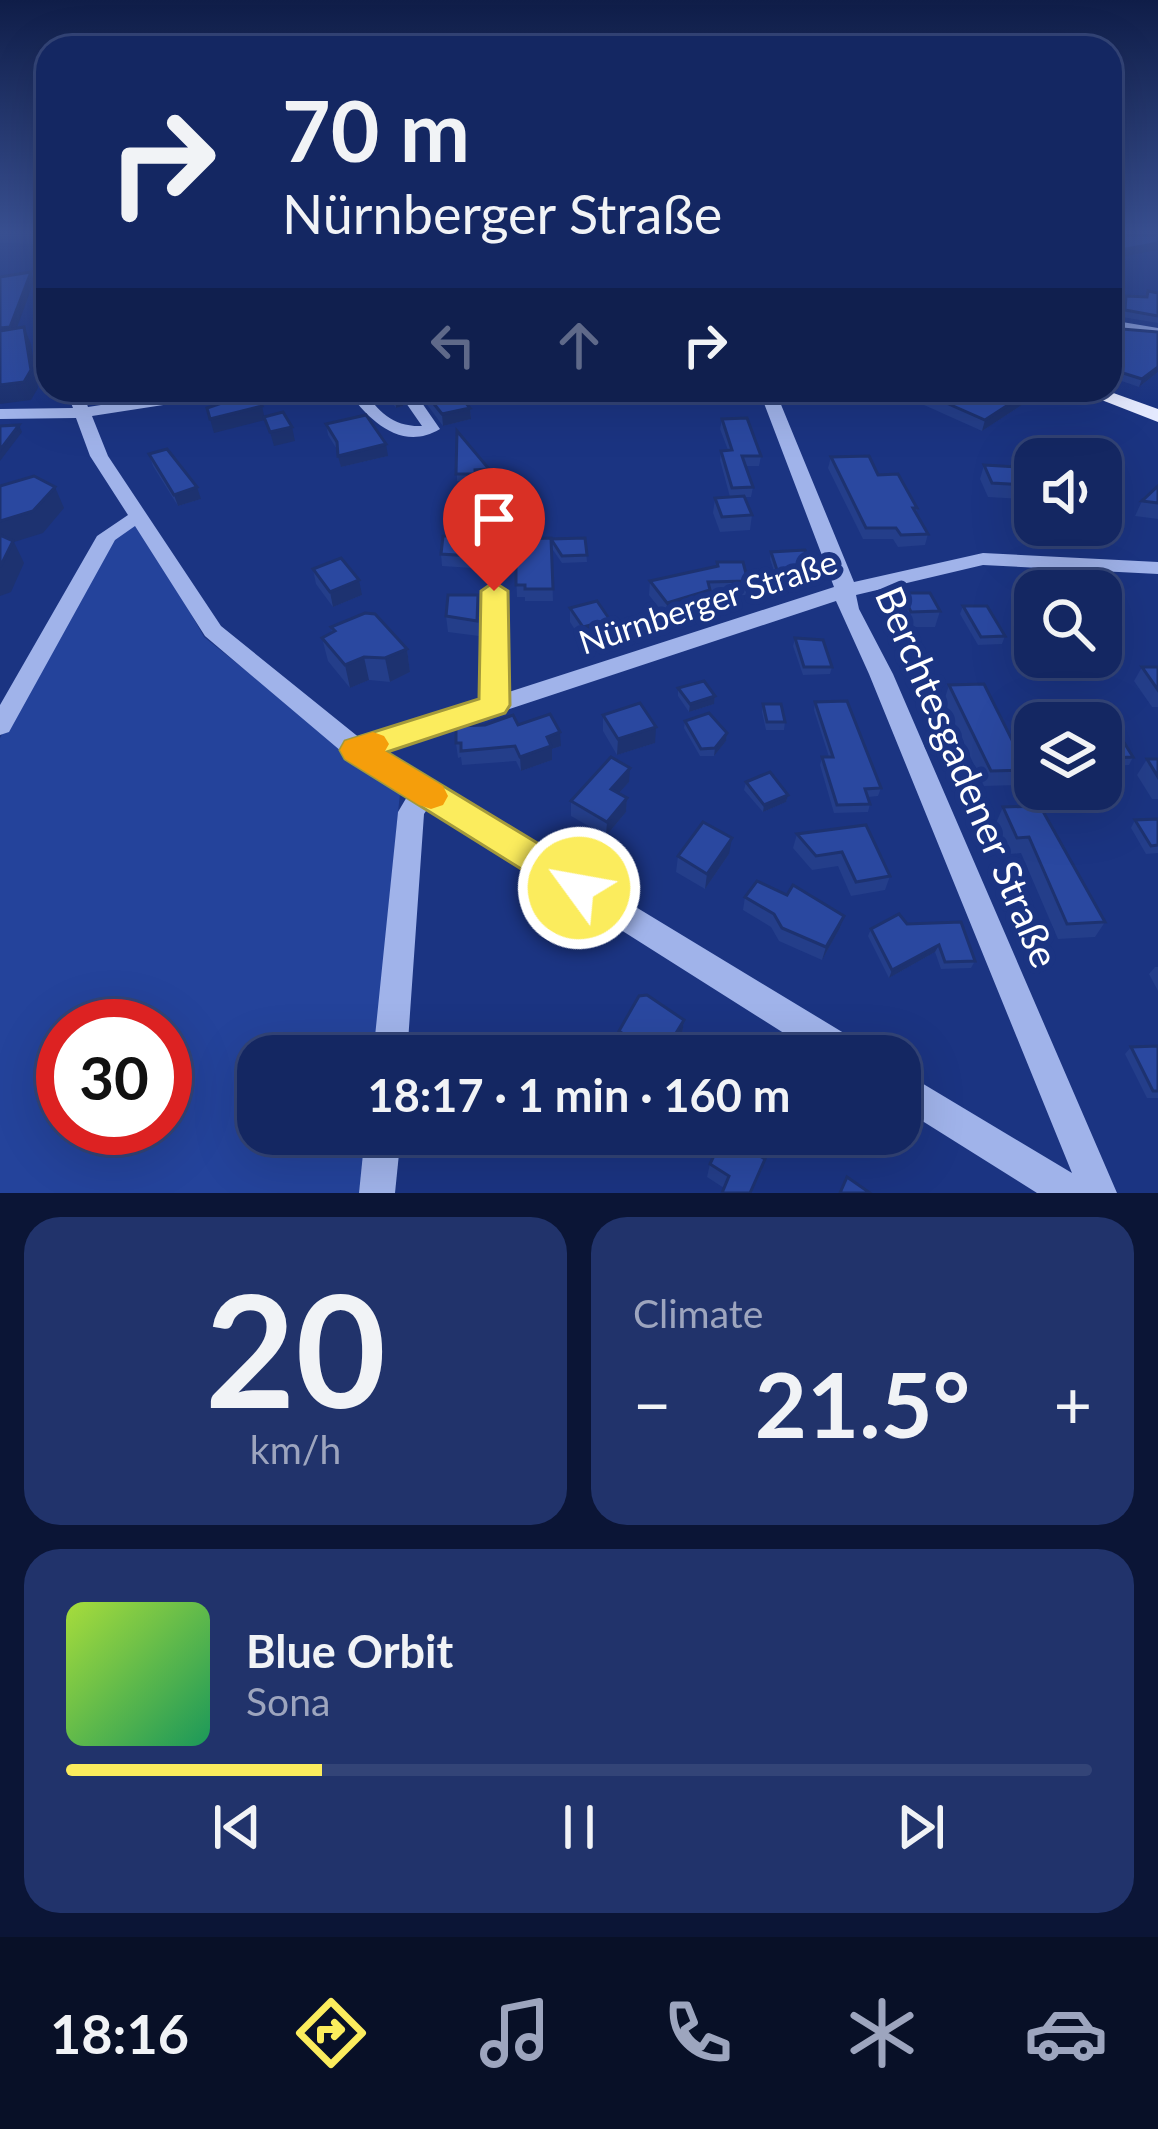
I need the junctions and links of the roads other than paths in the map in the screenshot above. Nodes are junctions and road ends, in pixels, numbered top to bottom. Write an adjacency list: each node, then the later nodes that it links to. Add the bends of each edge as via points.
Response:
1 (1122, 326): 2 (street)
2 (1158, 332)
3 (78, 402): 9 (street)
4 (151, 402): 9 (street)
5 (364, 402): 6 (street, via 394,430 432,429)
6 (413, 402)
7 (772, 402): 15 (street, Berchtesgadener Straße)
8 (1119, 402): 11 (main road)
9 (81, 413): 10 (street); 12 (street)
10 (0, 414)
11 (1158, 416)
12 (140, 515): 17 (street, via 107,536); 18 (street, via 213,631)
13 (1158, 568): 15 (street, Nürnberger Straße, via 983,559)
14 (494, 591): 16 (street)
15 (844, 591): 16 (street, Nürnberger Straße); 26 (street, Berchtesgadener Straße)
16 (494, 705): 18 (street, Nürnberger Straße)
17 (0, 726)
18 (357, 750): 19 (street)
19 (424, 792): 20 (street, via 411,812); 21 (street)
20 (392, 1035)
21 (816, 1035)
22 (921, 1100): 25 (street)
23 (381, 1155): 24 (street)
24 (377, 1193)
25 (1071, 1193)
26 (1099, 1193)

